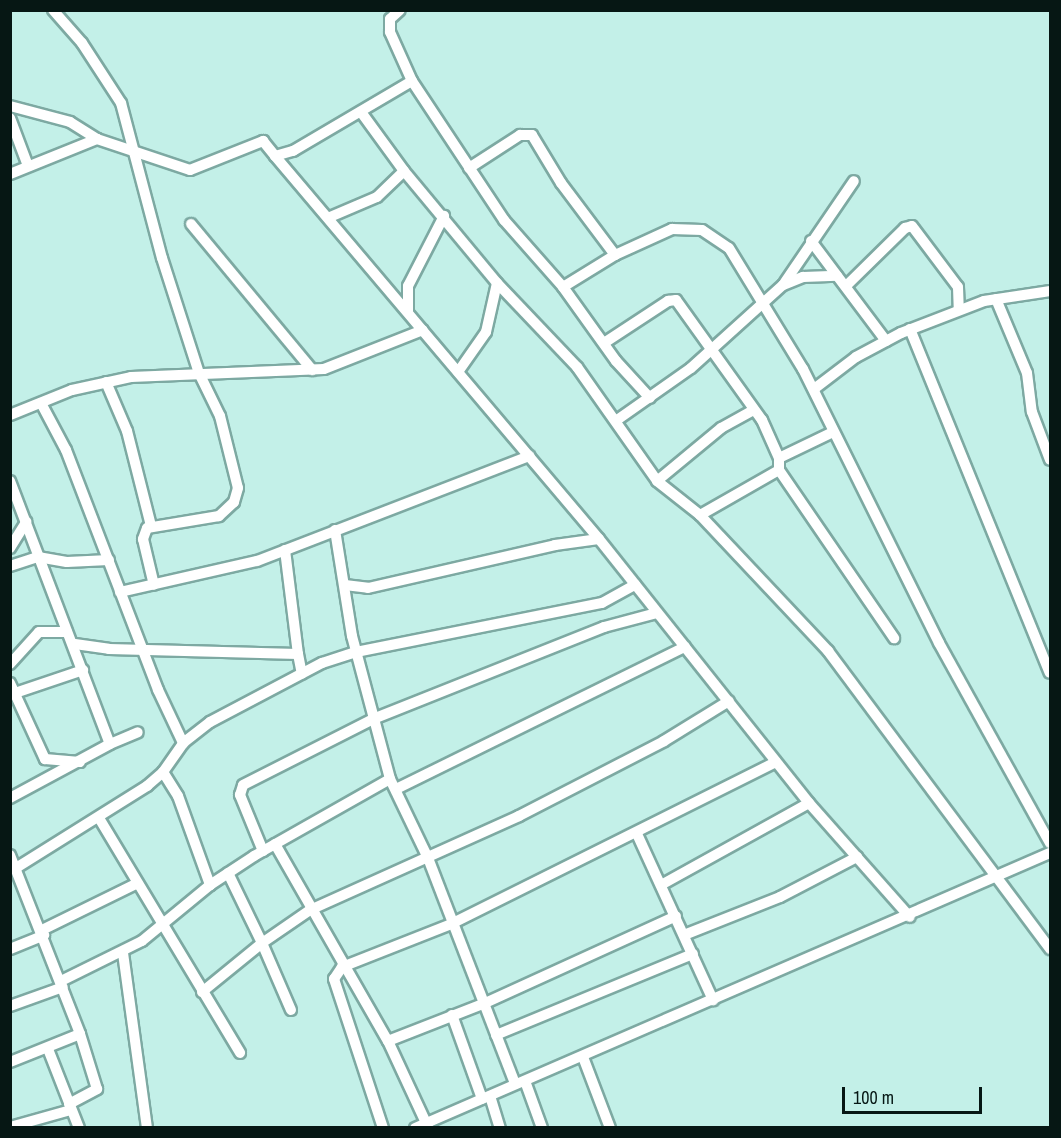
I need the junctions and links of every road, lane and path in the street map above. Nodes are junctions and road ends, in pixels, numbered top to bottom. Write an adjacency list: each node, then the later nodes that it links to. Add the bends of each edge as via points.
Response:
1 (53, 10): 8 (street, via 110,83 121,103)
2 (399, 10): 3 (street, via 390,19 390,32)
3 (412, 81): 5 (street); 11 (street)
4 (10, 105): 7 (street, via 70,122)
5 (361, 112): 9 (street, via 310,142); 12 (street)
6 (10, 118): 10 (street)
7 (97, 139): 8 (street); 10 (street)
8 (134, 152): 9 (street, via 190,170 262,141); 37 (street, via 162,258)
9 (275, 156): 16 (street)
10 (28, 166): 13 (street)
11 (469, 168): 19 (street, via 520,135 532,135 561,183); 24 (street, via 504,220)
12 (404, 171): 15 (street); 16 (street, via 376,197)
13 (10, 174)
14 (854, 181): 18 (street)
15 (444, 216): 21 (street); 29 (street, via 408,286)
16 (330, 217): 29 (street)
17 (191, 224): 35 (street)
18 (811, 240): 20 (street); 22 (street)
19 (615, 255): 24 (street); 27 (street, via 672,229 702,230 729,248)
20 (837, 276): 22 (street, via 803,277); 23 (street)
21 (497, 283): 36 (street, via 486,332); 44 (street, via 577,367)
22 (783, 285): 27 (street)
23 (846, 286): 28 (street, via 905,228 912,226 958,287); 32 (street)
24 (563, 288): 33 (street)
25 (1050, 291): 26 (street)
26 (996, 299): 28 (street); 48 (street, via 1027,373 1032,412)
27 (761, 304): 34 (street); 39 (street)
28 (959, 309): 30 (street)
29 (408, 312): 31 (street)
30 (910, 329): 32 (street); 76 (street)
31 (423, 330): 35 (street, via 332,366); 36 (street)
32 (886, 340): 39 (street)
33 (604, 343): 34 (street, via 668,301 676,300); 40 (street)
34 (711, 351): 40 (street); 42 (street)
35 (312, 369): 37 (street)
36 (458, 372): 46 (street)
37 (199, 373): 38 (street); 54 (street, via 225,429 237,496 219,516)
38 (106, 382): 41 (street); 54 (street, via 127,431)
39 (813, 389): 45 (street)
40 (650, 398): 44 (street)
41 (41, 403): 43 (street); 60 (street, via 66,450)
42 (753, 410): 47 (street); 50 (street, via 721,428)
43 (10, 415)
44 (617, 420): 50 (street)
45 (833, 432): 47 (street); 93 (street, via 939,643)
46 (529, 456): 55 (street); 56 (street)
47 (779, 458): 49 (street)
48 (1050, 460)
49 (779, 470): 52 (street); 68 (street)
50 (657, 481): 52 (street)
51 (10, 482): 53 (street)
52 (700, 515): 102 (street, via 828,651)
53 (26, 522): 57 (street); 59 (street)
54 (151, 526): 62 (street, via 143,539)
55 (335, 530): 58 (street); 63 (street)
56 (599, 539): 63 (street, via 555,545 368,588); 64 (street)
57 (10, 548)
58 (285, 550): 62 (street, via 225,571); 73 (street)
59 (38, 557): 60 (street, via 67,562); 61 (street); 67 (street)
60 (109, 560): 65 (street)
61 (10, 566)
62 (154, 585): 65 (street)
63 (345, 585): 72 (street)
64 (635, 585): 66 (street); 72 (street, via 602,603)
65 (120, 592): 70 (street)
66 (657, 613): 71 (street); 80 (street, via 604,627)
67 (67, 632): 69 (street); 74 (street, via 39,632)
68 (894, 638)
69 (75, 644): 70 (street, via 109,649); 75 (street)
70 (142, 647): 73 (street); 82 (street)
71 (685, 647): 79 (street); 88 (street)
72 (356, 652): 77 (street); 80 (street)
73 (298, 654): 77 (street)
74 (10, 664)
75 (83, 670): 78 (street); 83 (street)
76 (1050, 673)
77 (302, 674): 82 (street, via 222,715)
78 (13, 688): 84 (street, via 45,759)
79 (729, 700): 85 (street); 99 (street, via 664,741)
80 (373, 719): 87 (street); 95 (street, via 240,787)
81 (138, 732): 83 (street)
82 (183, 743): 86 (street)
83 (111, 744): 84 (street)
84 (80, 762): 89 (street)
85 (776, 762): 90 (street); 92 (street)
86 (163, 772): 91 (street); 104 (street, via 186,815)
87 (390, 779): 88 (street); 94 (street)
88 (396, 789): 99 (street)
89 (10, 798)
90 (809, 803): 98 (street); 105 (street)
91 (99, 818): 100 (street); 103 (street)
92 (637, 834): 105 (street); 109 (street)
93 (1050, 843)
94 (275, 844): 95 (street); 106 (street)
95 (264, 851): 101 (street)
96 (1050, 854): 102 (street)
97 (10, 855): 100 (street)
98 (857, 857): 108 (street); 112 (street, via 780,897)
99 (428, 858): 106 (street); 109 (street)
100 (16, 868): 111 (street)
101 (228, 873): 104 (street); 113 (street)
102 (997, 878): 108 (street); 115 (street)
103 (136, 884): 110 (street); 111 (street)
104 (210, 885): 110 (street)
105 (662, 885): 107 (street)
106 (310, 910): 113 (street); 118 (street)
107 (676, 916): 112 (street); 122 (street)
108 (910, 917): 121 (street)
109 (451, 924): 118 (street); 122 (street)
110 (161, 927): 116 (street); 120 (street)
111 (43, 932): 114 (street); 119 (street)
112 (684, 935): 117 (street)
113 (262, 943): 120 (street); 124 (street)
114 (10, 949)
115 (1050, 949)
116 (123, 953): 119 (street); 140 (street)
117 (693, 954): 121 (street); 127 (street)
118 (342, 967): 128 (street); 141 (street, via 334,979)
119 (62, 984): 123 (street); 126 (street)
120 (202, 992): 130 (street)
121 (713, 1000): 131 (street)
122 (483, 1004): 125 (street); 127 (street)
123 (10, 1006)
124 (291, 1010)
125 (452, 1015): 128 (street); 134 (street)
126 (80, 1034): 129 (street); 135 (street, via 96,1089)
127 (496, 1035): 133 (street)
128 (388, 1041): 137 (street)
129 (48, 1049): 132 (street); 135 (street)
130 (240, 1053)
131 (583, 1057): 133 (street); 146 (street)
132 (10, 1062)
133 (520, 1082): 134 (street); 145 (street)
134 (486, 1097): 136 (street); 137 (street)
135 (70, 1107): 138 (street); 139 (street)
136 (495, 1111): 143 (street); 144 (street)
137 (427, 1125): 142 (street)
138 (11, 1127)
139 (79, 1128)
140 (147, 1128)
141 (383, 1128)
142 (415, 1128)
143 (488, 1128)
144 (500, 1128)
145 (542, 1128)
146 (610, 1128)

